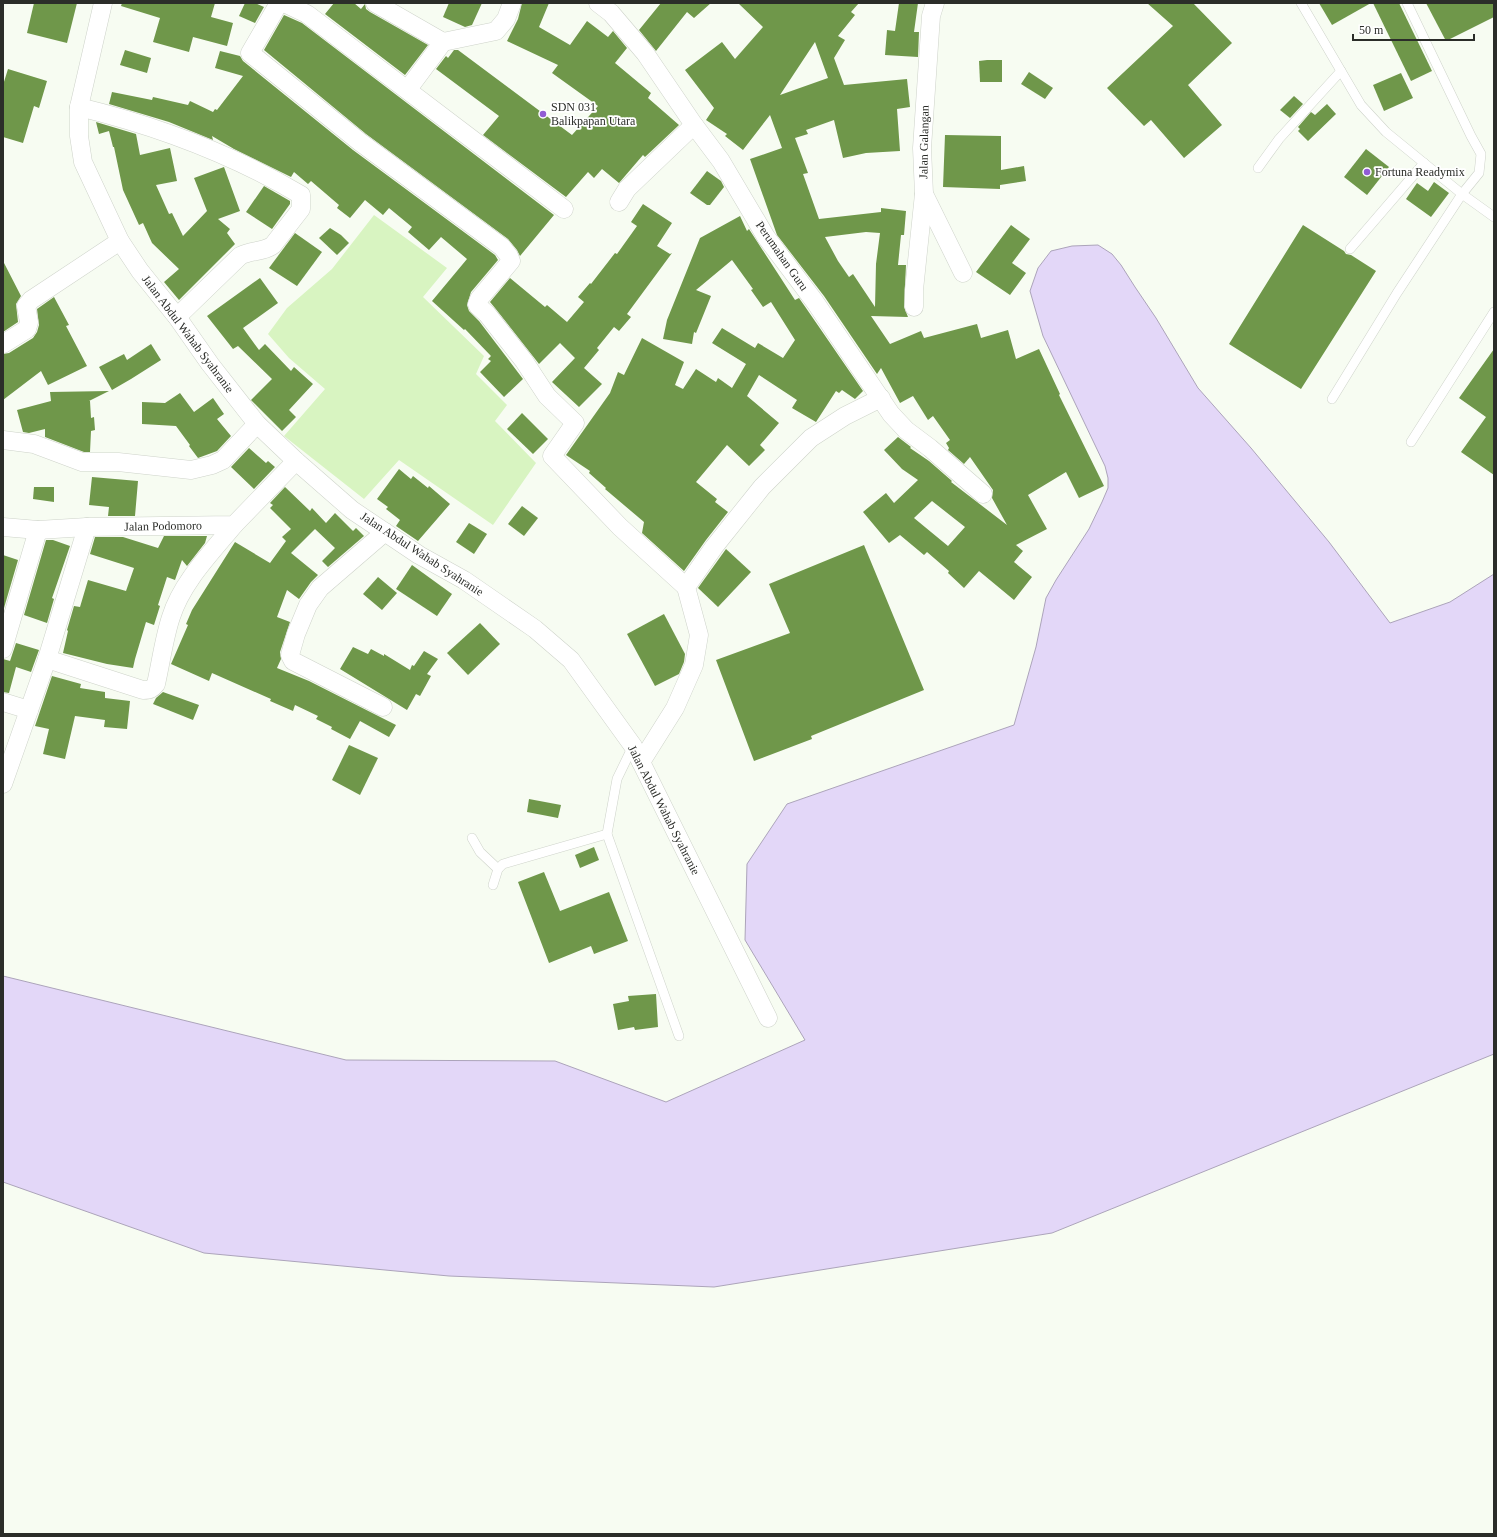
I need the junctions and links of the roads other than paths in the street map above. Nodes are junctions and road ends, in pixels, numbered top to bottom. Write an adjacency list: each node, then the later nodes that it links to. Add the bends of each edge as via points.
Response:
1 (103, 3): 13 (street, Jalan Abdul Wahab Syahranie)
2 (279, 3): 41 (street, via 250,53 360,142 502,247 510,261 477,304 524,361 547,396 575,424 552,456 620,527)
3 (284, 3): 12 (street, via 307,14)
4 (375, 3): 10 (street)
5 (512, 3): 10 (street, via 506,19 496,31)
6 (935, 3): 17 (street, Jalan Galangan, via 931,16 922,148)
7 (1301, 3): 11 (lane)
8 (1407, 3): 18 (lane, via 1481,154 1479,173)
9 (610, 6): 14 (street, Perumahan Guru)
10 (443, 42): 12 (street)
11 (1342, 71): 15 (lane, via 1361,105 1386,132); 16 (lane, via 1279,139)
12 (408, 90): 20 (street)
13 (79, 107): 22 (street, Jalan Abdul Wahab Syahranie, via 79,136 83,162); 27 (street, via 123,118 219,153 269,176 301,195 301,208 269,249 248,252 240,256)
14 (694, 125): 19 (street, via 627,189); 29 (street, Perumahan Guru, via 721,161 766,237 815,302)
15 (1424, 163): 18 (lane); 23 (lane)
16 (1258, 168)
17 (924, 194): 24 (street, Jalan Galangan); 25 (street)
18 (1462, 194): 21 (lane); 30 (lane)
19 (619, 202)
20 (564, 209)
21 (1494, 217)
22 (120, 241): 27 (street, Jalan Abdul Wahab Syahranie); 28 (street, via 31,300 26,306 29,322 27,329)
23 (1350, 249)
24 (963, 273)
25 (914, 307)
26 (1494, 312): 33 (lane)
27 (177, 317): 31 (street, Jalan Abdul Wahab Syahranie)
28 (3, 344)
29 (881, 398): 35 (street, Perumahan Guru, via 906,430); 41 (street, via 845,416 811,438 762,488 714,547)
30 (1332, 399)
31 (257, 424): 32 (street, via 223,460 191,470 118,462 82,462 34,444); 34 (street, Jalan Abdul Wahab Syahranie)
32 (3, 440)
33 (1411, 442)
34 (296, 460): 36 (street); 40 (street, Jalan Abdul Wahab Syahranie, via 352,510)
35 (983, 494)
36 (234, 525): 38 (street, Jalan Podomoro); 43 (street, via 192,578 179,599 171,617 153,688 143,690)
37 (3, 526): 39 (street, Jalan Podomoro)
38 (87, 527): 39 (street, Jalan Podomoro); 43 (street)
39 (38, 530): 42 (street)
40 (385, 532): 45 (street, via 320,588 308,605 290,655 293,661); 47 (street, Jalan Abdul Wahab Syahranie, via 419,555 464,580 553,644 571,660)
41 (686, 587): 48 (street, via 699,636 694,665 675,708)
42 (3, 648)
43 (47, 658): 46 (street)
44 (3, 702): 46 (street)
45 (383, 707)
46 (29, 710): 49 (street)
47 (633, 746): 48 (street, Jalan Abdul Wahab Syahranie); 50 (lane, via 617,779)
48 (641, 762): 54 (street, Jalan Abdul Wahab Syahranie)
49 (3, 784)
50 (607, 834): 52 (lane, via 503,864); 55 (lane)
51 (472, 838): 52 (lane, via 480,852)
52 (498, 869): 53 (lane)
53 (493, 885)
54 (768, 1018)
55 (679, 1036)

